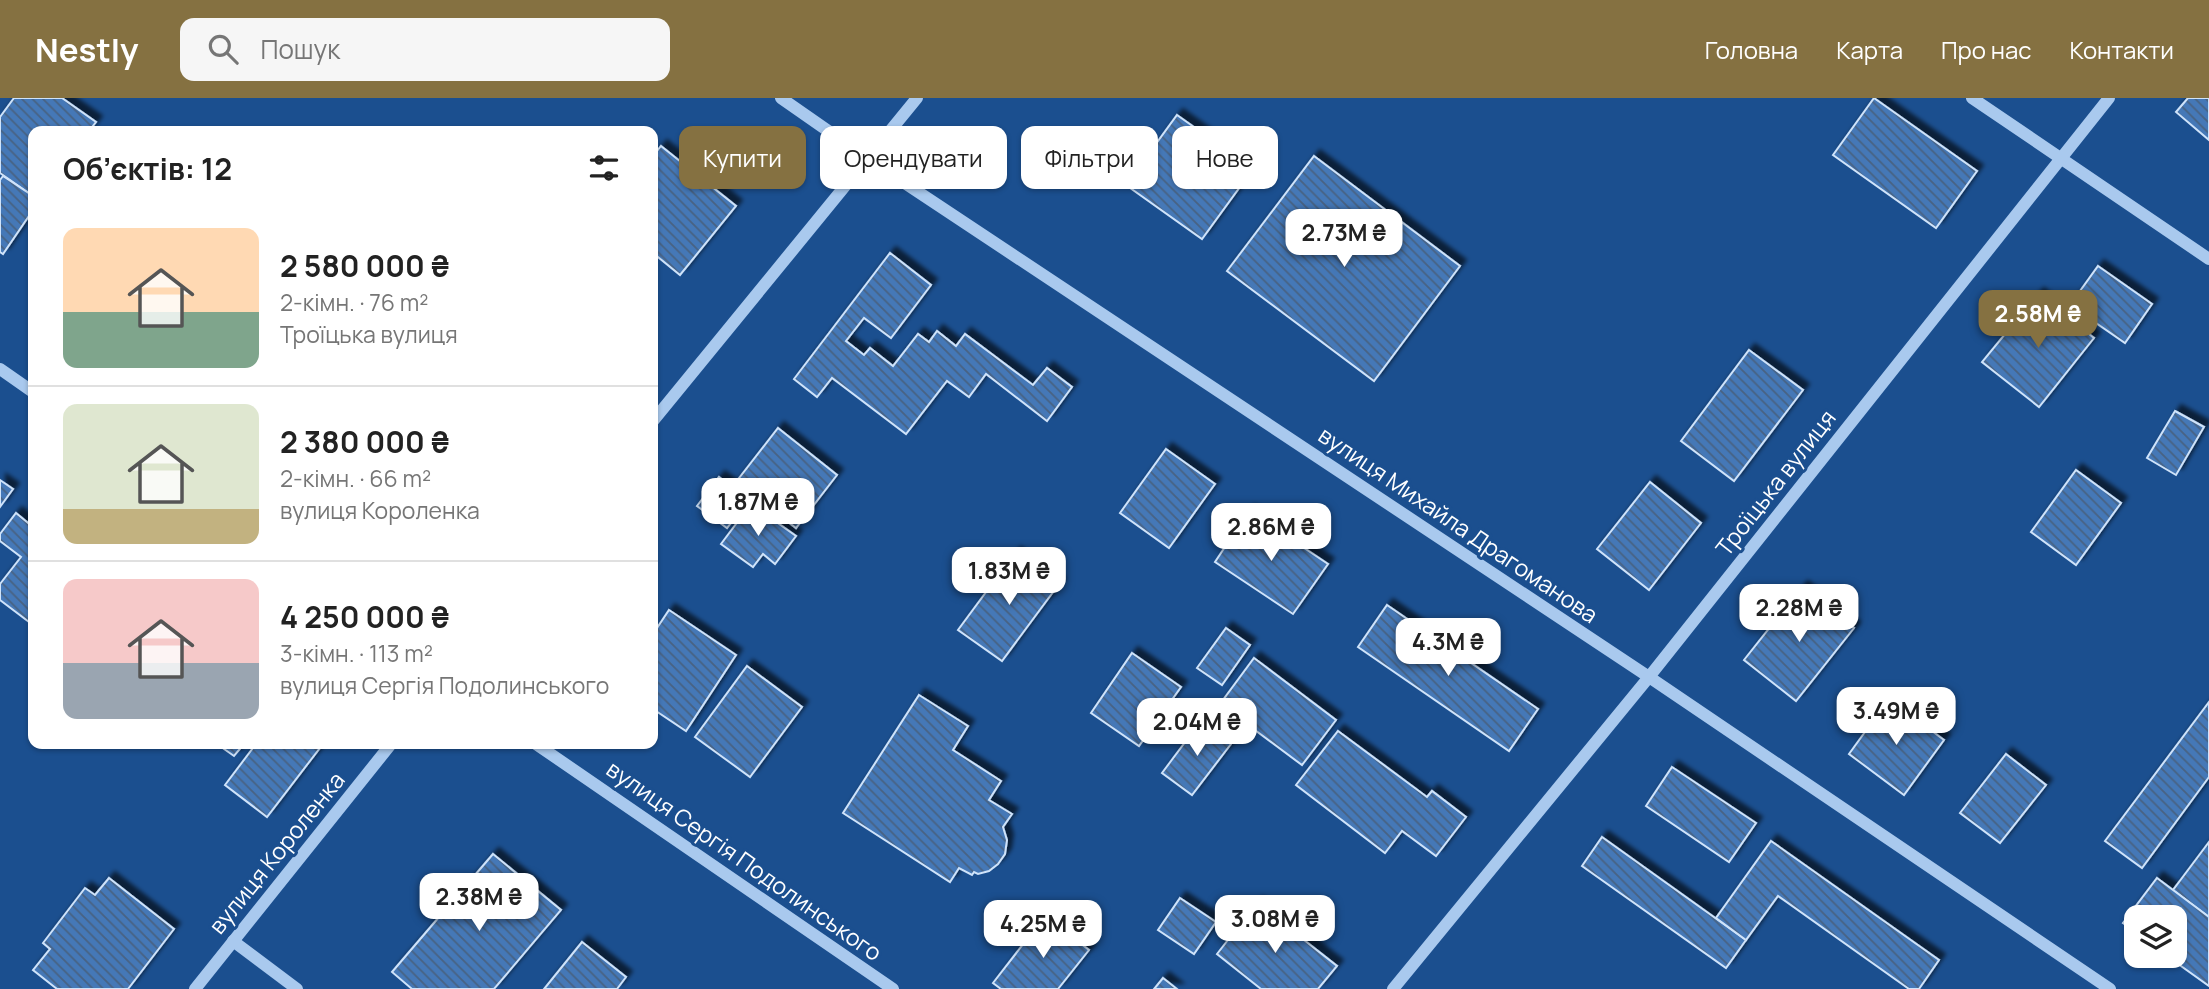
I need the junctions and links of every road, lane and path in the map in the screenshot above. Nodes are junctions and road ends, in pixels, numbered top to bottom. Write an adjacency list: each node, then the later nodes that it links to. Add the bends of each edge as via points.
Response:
1 (781, 98): 5 (street, вулиця Михайла Драгоманова)
2 (917, 98): 6 (street)
3 (1972, 98): 7 (street)
4 (2109, 98): 7 (street, Троїцька вулиця)
5 (821, 126)
6 (894, 126)
7 (2059, 158): 10 (street); 14 (street, Троїцька вулиця)
8 (842, 189): 13 (street)
9 (914, 189): 14 (street, вулиця Михайла Драгоманова)
10 (2209, 259)
11 (0, 369): 12 (street)
12 (28, 389)
13 (658, 415)
14 (1649, 677): 21 (street, Троїцька вулиця); 22 (street, вулиця Михайла Драгоманова)
15 (387, 749): 17 (street, вулиця Короленка)
16 (544, 749): 20 (street, вулиця Сергія Подолинського)
17 (233, 941): 18 (street, вулиця Короленка); 19 (street)
18 (195, 989)
19 (297, 989)
20 (893, 989)
21 (1393, 989)
22 (2110, 989)

